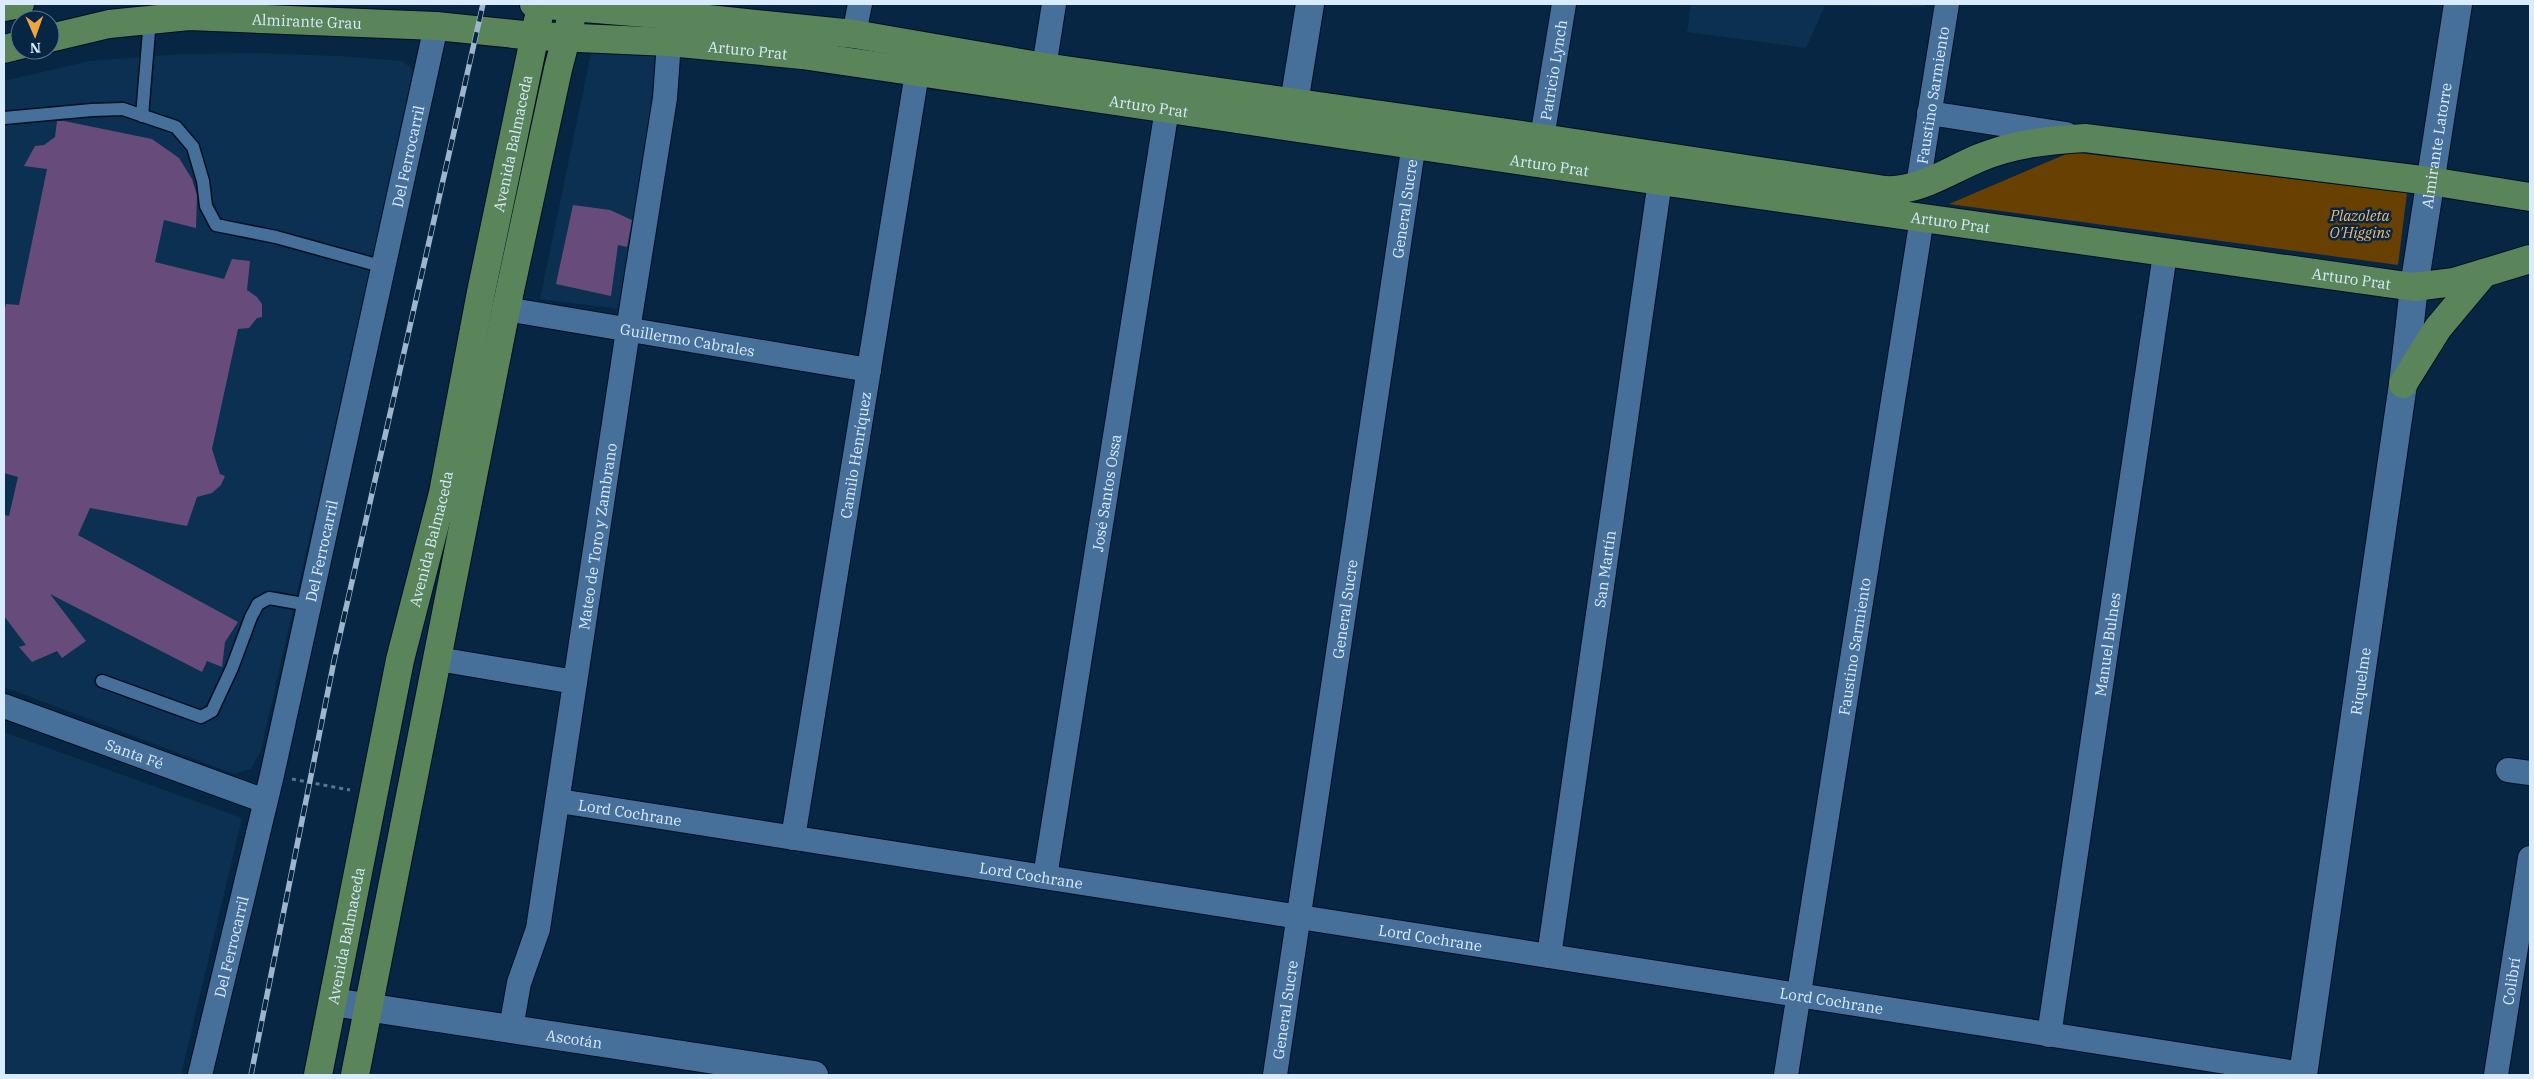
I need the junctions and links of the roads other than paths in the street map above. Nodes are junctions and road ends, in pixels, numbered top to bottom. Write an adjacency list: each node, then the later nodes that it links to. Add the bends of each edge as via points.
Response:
1 (20, 4): 11 (main road)
2 (534, 4): 3 (main road)
3 (541, 4): 10 (main road); 16 (main road, Avenida Balmaceda)
4 (860, 4): 14 (street)
5 (1054, 4): 19 (street)
6 (1310, 4): 21 (street)
7 (1564, 4): 26 (street, Patricio Lynch)
8 (1947, 4): 23 (street, Faustino Sarmiento)
9 (2458, 4): 30 (street, Almirante Latorre)
10 (575, 5): 14 (main road, Arturo Prat); 17 (main road, Avenida Balmaceda)
11 (4, 7)
12 (151, 11): 13 (main road, Almirante Grau, via 189,16); 15 (main road, Almirante Grau); 24 (lane)
13 (436, 26): 16 (main road, Almirante Grau); 36 (street, Del Ferrocarril)
14 (854, 34): 19 (main road, Arturo Prat)
15 (60, 36)
16 (534, 36): 17 (main road, Almirante Grau); 56 (main road, Avenida Balmaceda, via 445,484 409,620)
17 (566, 36): 18 (main road, Arturo Prat); 39 (main road, Avenida Balmaceda)
18 (669, 42): 20 (main road, Arturo Prat, via 802,55); 40 (street, Mateo de Toro y Zambrano, via 666,98)
19 (1044, 67): 21 (main road, Arturo Prat)
20 (917, 73): 22 (main road, Arturo Prat); 41 (street, Camilo Henríquez)
21 (1294, 103): 26 (main road, Arturo Prat)
22 (1167, 109): 28 (main road, Arturo Prat); 52 (street, José Santos Ossa)
23 (1929, 113): 27 (street, Arturo Prat); 31 (street, Faustino Sarmiento)
24 (142, 116): 25 (lane, via 123,109); 36 (lane, via 176,127 193,147 206,206 216,225 276,237)
25 (4, 118)
26 (1542, 138): 31 (main road, Arturo Prat, via 1885,190 1898,191)
27 (2084, 138): 30 (main road, Arturo Prat); 31 (main road, Arturo Prat, via 2012,147)
28 (1414, 144): 29 (main road, Arturo Prat); 53 (street, General Sucre)
29 (1660, 181): 33 (main road, Arturo Prat); 54 (street, San Martín)
30 (2430, 181): 32 (main road, Arturo Prat); 38 (street, Almirante Latorre)
31 (1918, 185)
32 (2530, 197)
33 (1922, 218): 34 (main road, Arturo Prat); 55 (street, Faustino Sarmiento)
34 (2165, 254): 38 (main road, Arturo Prat); 59 (street, Manuel Bulnes)
35 (2530, 259): 37 (main road, Arturo Prat)
36 (384, 267): 43 (street, Del Ferrocarril)
37 (2484, 273): 38 (main road, Arturo Prat, via 2441,285); 42 (main road, via 2438,328)
38 (2414, 287): 42 (street, Riquelme)
39 (506, 309): 40 (street, Guillermo Cabrales); 44 (main road, Avenida Balmaceda)
40 (628, 330): 41 (street, Guillermo Cabrales); 46 (street, Mateo de Toro y Zambrano)
41 (869, 370): 50 (street, Camilo Henríquez)
42 (2403, 384): 66 (street, Riquelme)
43 (309, 605): 45 (lane, via 268,598 258,604 250,616 232,668 212,711 201,717); 49 (street, Del Ferrocarril)
44 (438, 659): 46 (street); 57 (main road, Avenida Balmaceda)
45 (102, 681)
46 (575, 682): 48 (street, Mateo de Toro y Zambrano)
47 (4, 706): 49 (street, Santa Fé)
48 (558, 801): 50 (street, Lord Cochrane); 58 (street, Mateo de Toro y Zambrano, via 538,929 519,983)
49 (265, 802): 60 (street, Del Ferrocarril)
50 (793, 838): 52 (street, Lord Cochrane)
51 (2530, 858): 67 (street, Colibrí)
52 (1045, 877): 53 (street, Lord Cochrane)
53 (1299, 917): 54 (street, Lord Cochrane); 64 (street, General Sucre)
54 (1548, 956): 55 (street, Lord Cochrane)
55 (1799, 996): 59 (street, Lord Cochrane); 65 (street, Faustino Sarmiento)
56 (333, 1002): 57 (street, Ascotán); 61 (main road, Avenida Balmaceda)
57 (370, 1008): 58 (street, Ascotán); 62 (main road, Avenida Balmaceda)
58 (510, 1028): 63 (street, Ascotán)
59 (2050, 1035): 66 (street, Lord Cochrane)
60 (200, 1075)
61 (318, 1075)
62 (355, 1075)
63 (814, 1075)
64 (1275, 1075)
65 (1786, 1075)
66 (2303, 1075)
67 (2496, 1075)

